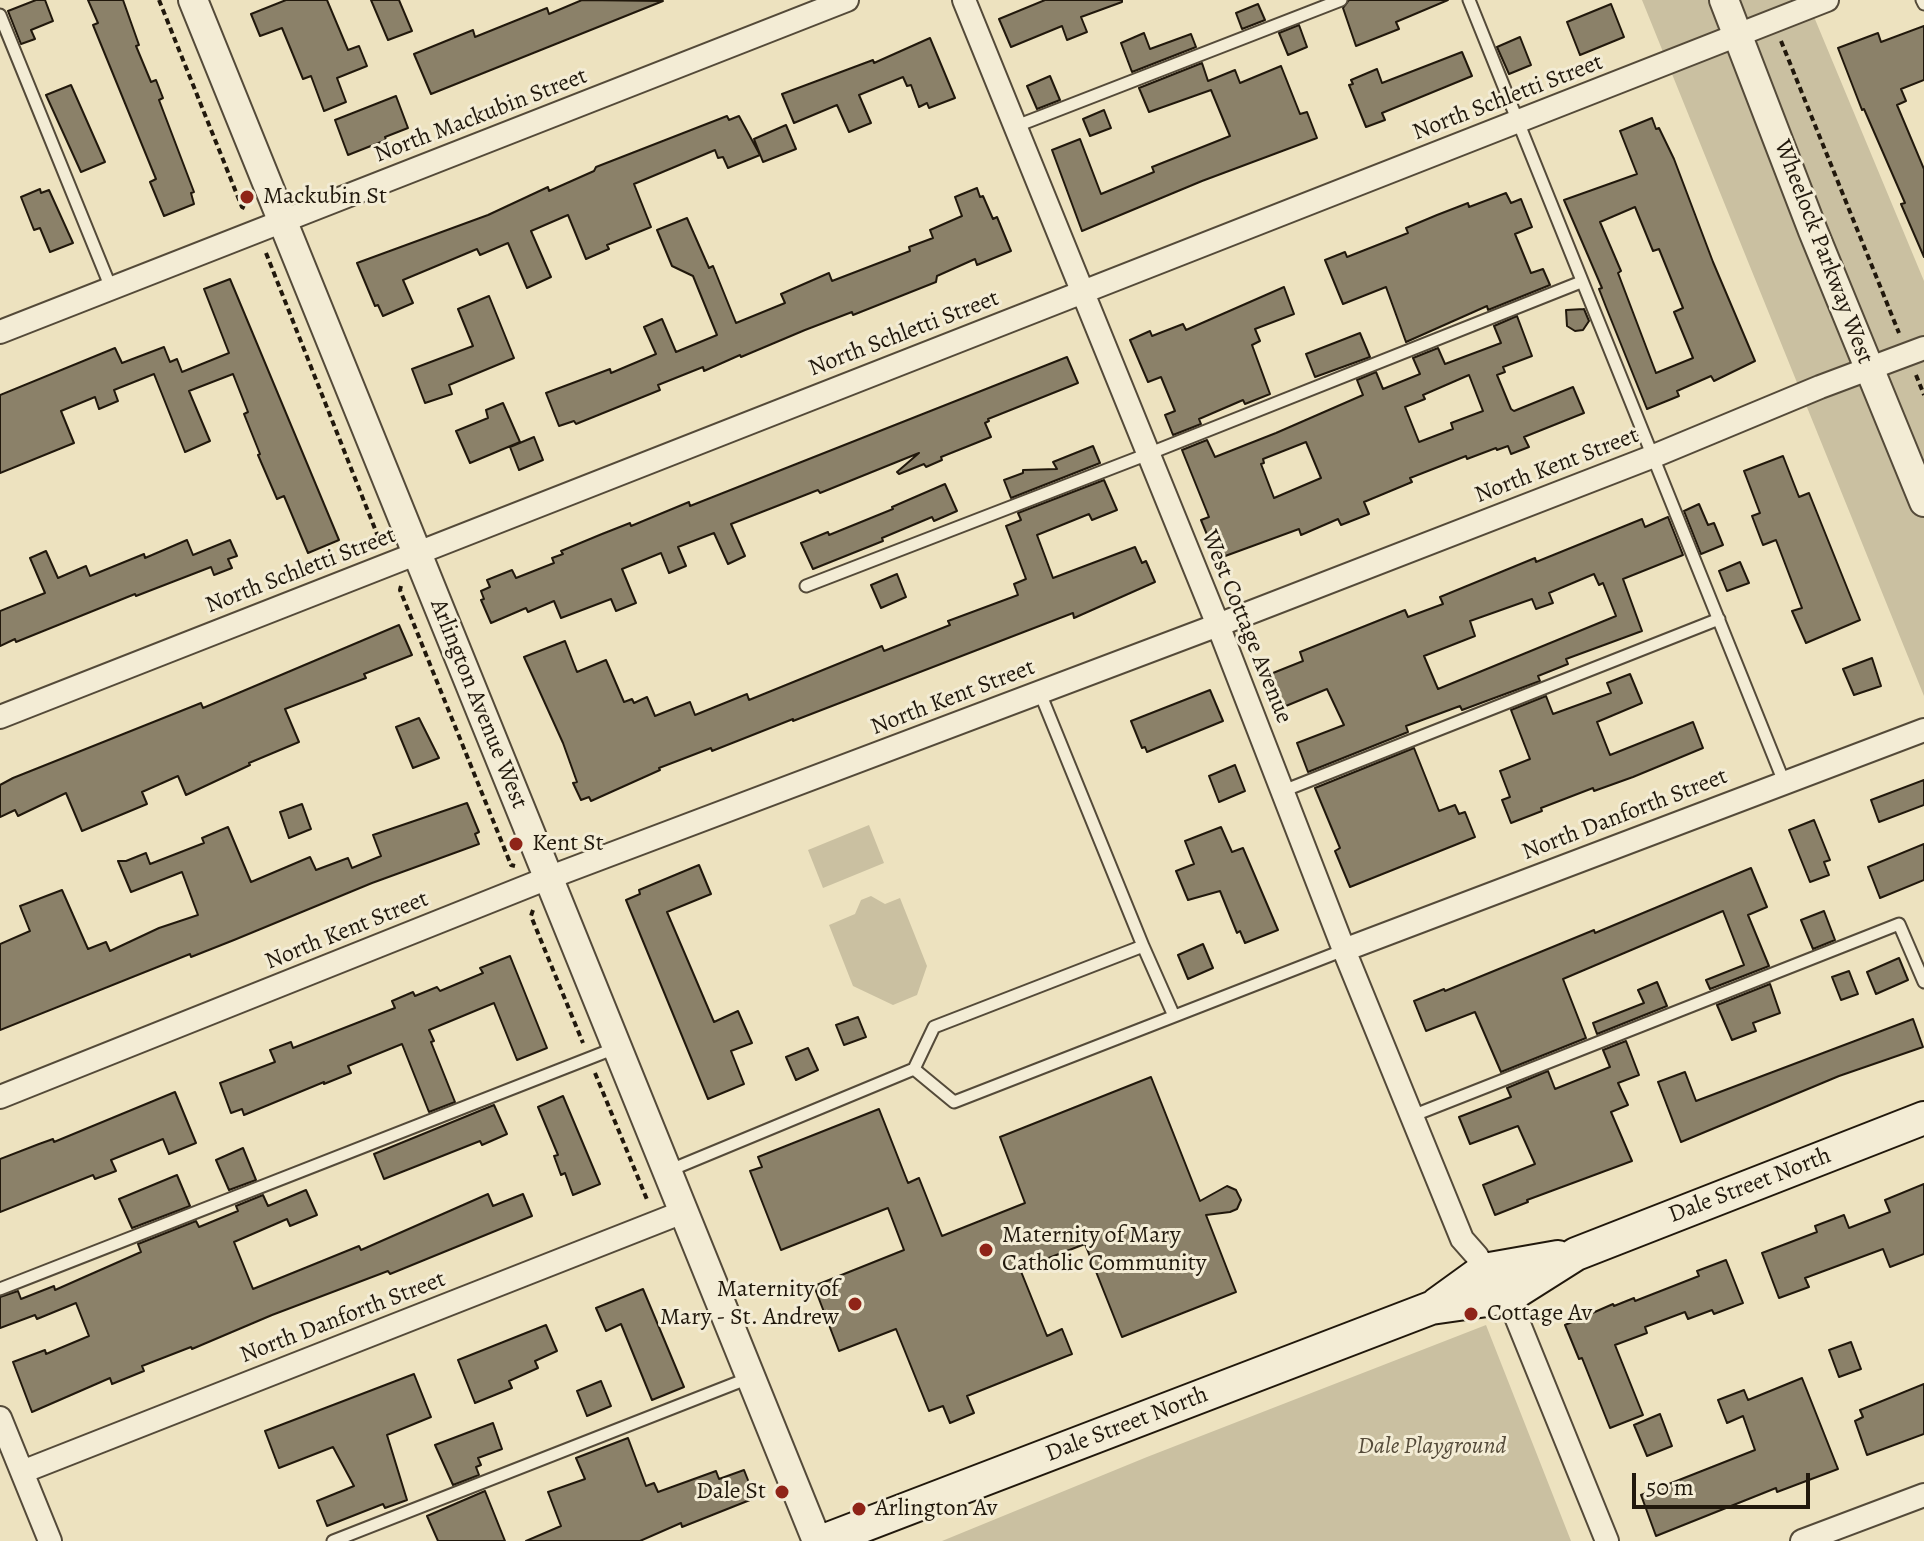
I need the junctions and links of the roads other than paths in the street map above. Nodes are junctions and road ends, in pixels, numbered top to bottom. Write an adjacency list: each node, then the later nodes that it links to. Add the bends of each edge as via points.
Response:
1 (193, 0): 12 (street, Arlington Avenue West)
2 (847, 0): 12 (street, North Mackubin Street)
3 (964, 0): 11 (street, West Cottage Avenue)
4 (1341, 0): 11 (lane)
5 (1469, 0): 10 (lane)
6 (1724, 0): 9 (street, Wheelock Parkway West)
7 (1827, 0): 9 (street, North Schletti Street)
8 (0, 15): 14 (lane)
9 (1739, 35): 10 (street, North Schletti Street); 18 (street, Wheelock Parkway West)
10 (1518, 121): 13 (lane); 15 (street, North Schletti Street)
11 (1014, 127): 15 (street, West Cottage Avenue)
12 (282, 222): 14 (street, North Mackubin Street); 22 (street, Arlington Avenue West)
13 (1581, 282): 19 (lane); 20 (lane)
14 (111, 288): 16 (street, North Mackubin Street)
15 (1083, 292): 19 (street, West Cottage Avenue); 22 (street, North Schletti Street)
16 (0, 332)
17 (1916, 351): 18 (street, North Kent Street)
18 (1869, 369): 20 (street, North Kent Street); 21 (street, Wheelock Parkway West)
19 (1148, 454): 23 (lane); 25 (street, West Cottage Avenue)
20 (1654, 456): 24 (lane); 25 (street, North Kent Street)
21 (1924, 502)
22 (417, 553): 27 (street, North Schletti Street); 31 (street, Arlington Avenue West)
23 (806, 586)
24 (1719, 619): 29 (lane); 30 (lane)
25 (1218, 625): 26 (street, North Kent Street); 30 (street, West Cottage Avenue)
26 (1040, 693): 31 (street, North Kent Street); 32 (lane)
27 (0, 717)
28 (1924, 730): 29 (street, North Danforth Street)
29 (1784, 782): 33 (street, North Danforth Street)
30 (1283, 791): 33 (street, West Cottage Avenue)
31 (548, 878): 36 (street, Arlington Avenue West); 38 (street, North Kent Street)
32 (1143, 946): 35 (lane); 37 (lane, via 934,1027)
33 (1344, 950): 35 (lane); 39 (street, West Cottage Avenue)
34 (1924, 982): 39 (lane, via 1899,924)
35 (1174, 1016): 37 (lane, via 954,1102)
36 (619, 1047): 41 (street, Arlington Avenue West); 45 (lane)
37 (914, 1069): 41 (lane)
38 (0, 1097)
39 (1412, 1116): 44 (street, West Cottage Avenue, via 1462,1239)
40 (1924, 1118): 43 (main road, Dale Street North)
41 (667, 1172): 42 (street, Arlington Avenue West)
42 (683, 1212): 48 (street, Arlington Avenue West); 50 (street, North Danforth Street)
43 (1576, 1254): 44 (main road, Dale Street North); 46 (main road, Dale Street North)
44 (1484, 1270): 47 (main road, Dale Street North)
45 (0, 1289)
46 (1508, 1297): 47 (main road, Dale Street North); 56 (street)
47 (1431, 1308): 55 (main road, Dale Street North)
48 (749, 1378): 53 (lane); 54 (street, Arlington Avenue West)
49 (0, 1418): 50 (street)
50 (22, 1472): 52 (street)
51 (1924, 1495): 57 (street)
52 (50, 1541)
53 (333, 1541)
54 (817, 1541)
55 (823, 1541)
56 (1607, 1541)
57 (1802, 1541)

